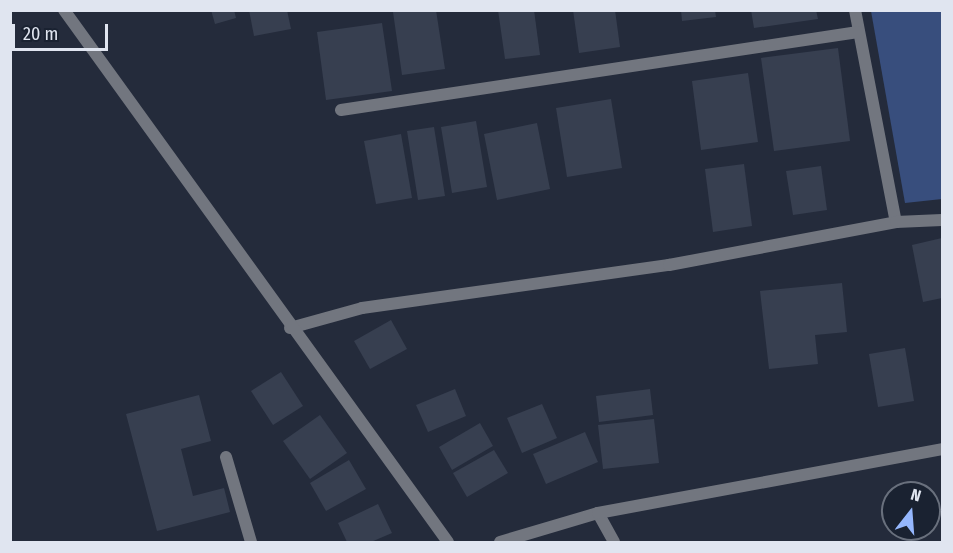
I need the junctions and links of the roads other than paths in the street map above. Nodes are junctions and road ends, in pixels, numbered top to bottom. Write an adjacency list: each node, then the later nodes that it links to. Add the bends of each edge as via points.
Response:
1 (64, 10): 7 (street)
2 (855, 10): 3 (street)
3 (858, 32): 4 (street); 6 (street)
4 (341, 110)
5 (942, 220): 6 (street)
6 (896, 222): 7 (street, via 669,265 362,308)
7 (290, 328): 12 (street)
8 (942, 449): 10 (street)
9 (226, 457): 11 (street)
10 (598, 513): 13 (street); 14 (street)
11 (251, 543)
12 (448, 543)
13 (500, 543)
14 (614, 543)

